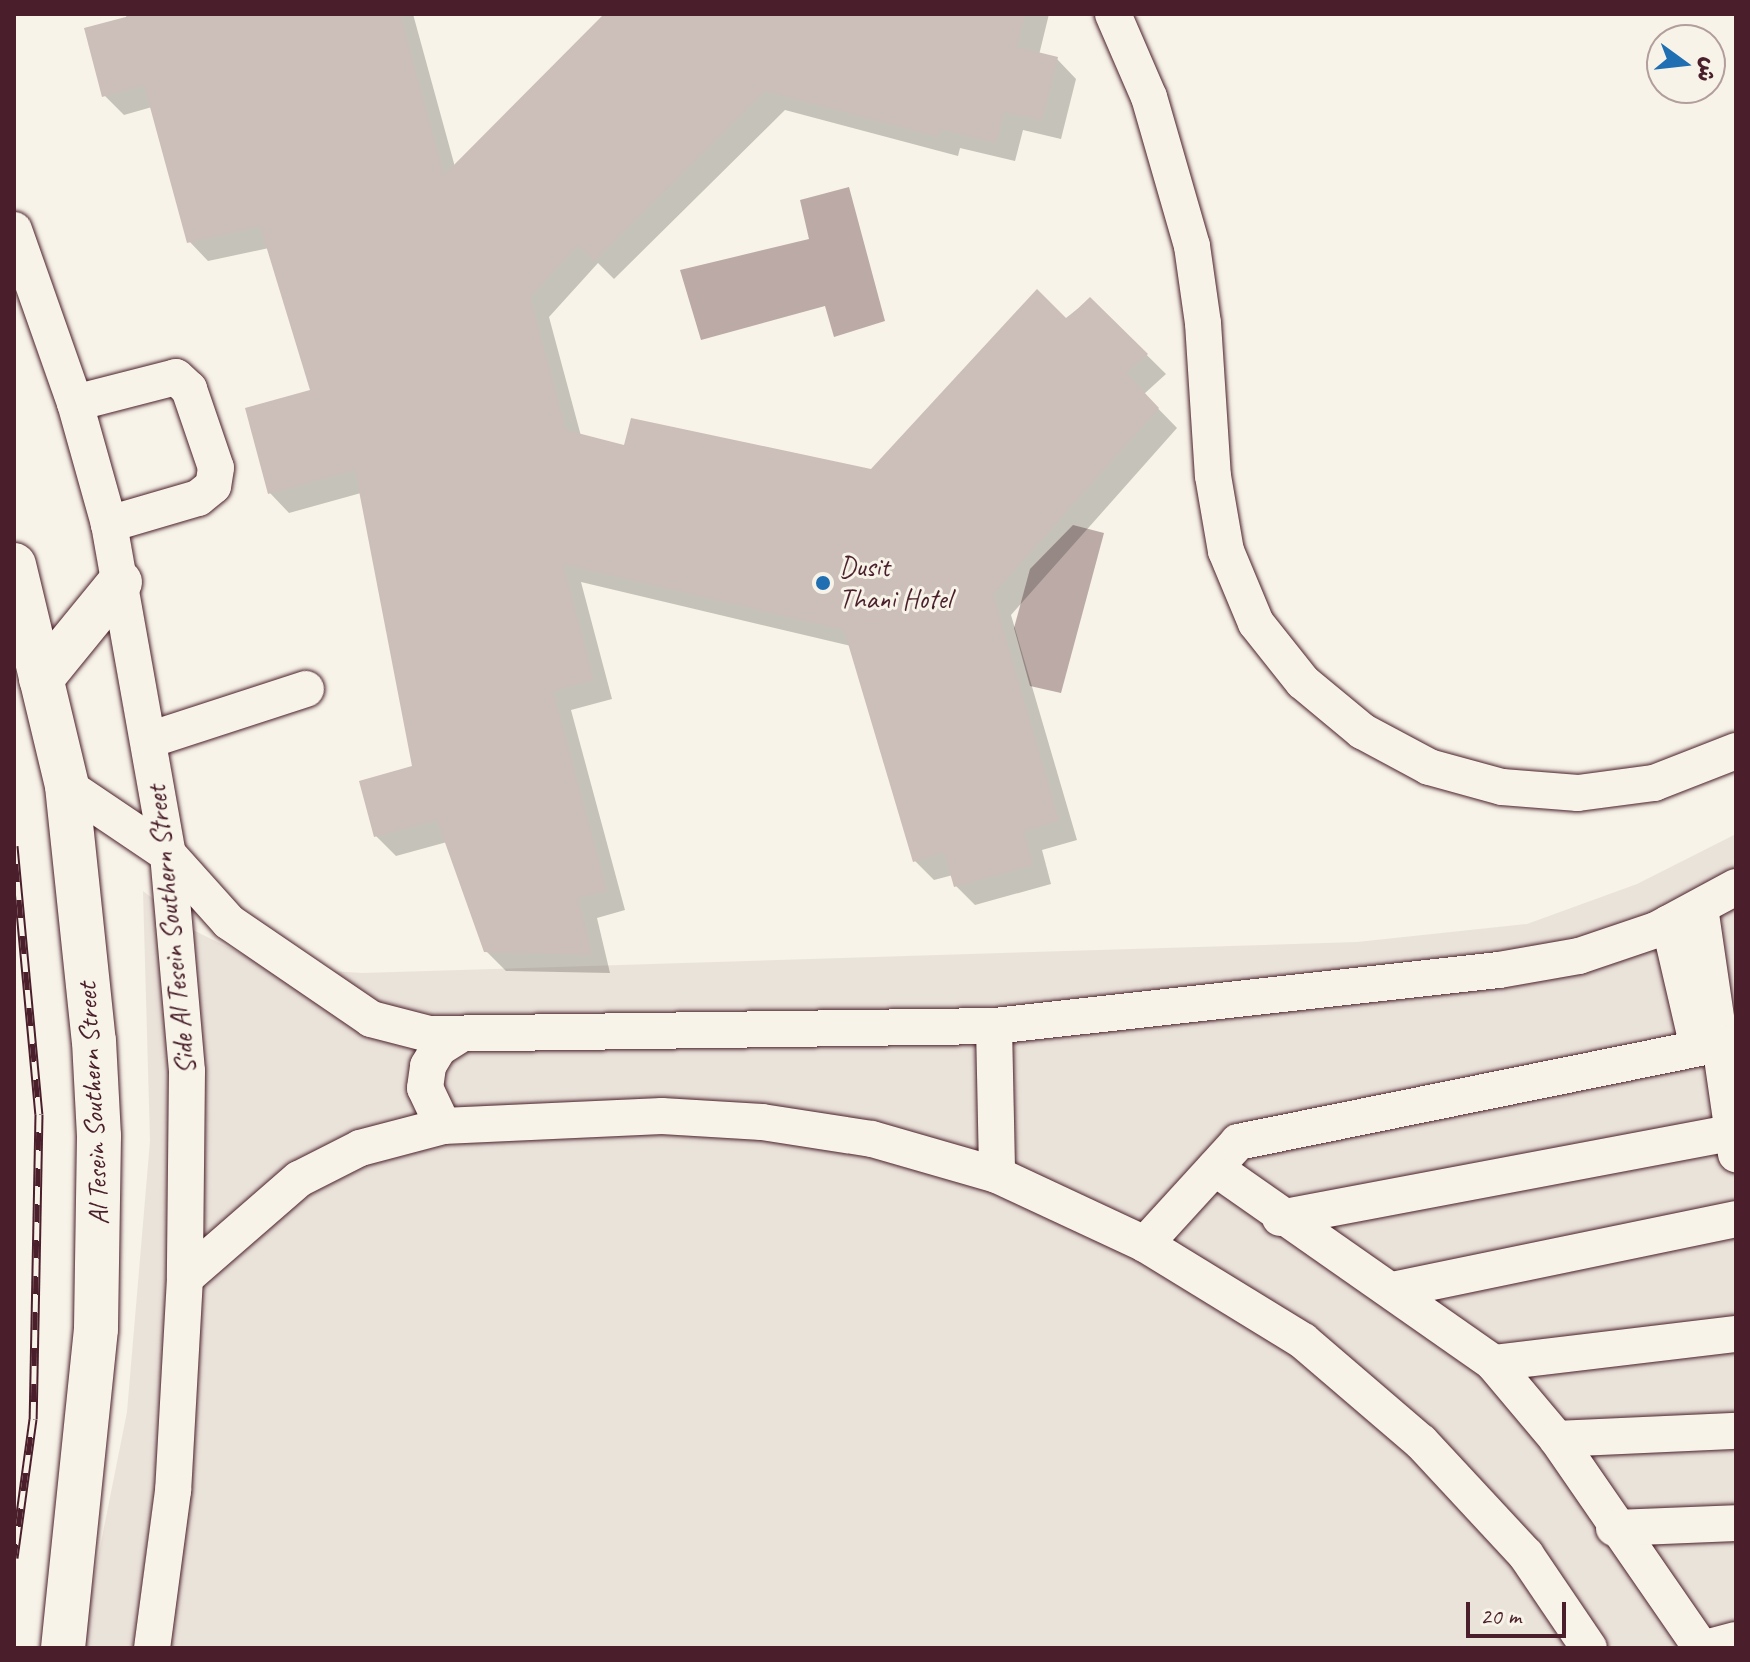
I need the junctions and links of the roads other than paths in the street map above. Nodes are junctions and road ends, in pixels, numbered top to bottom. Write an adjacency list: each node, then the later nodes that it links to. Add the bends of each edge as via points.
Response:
1 (1113, 14): 10 (street, via 1164,141 1192,246 1213,476 1226,551 1256,623 1303,682 1362,731 1429,767 1502,787 1578,793 1654,783)
2 (14, 230): 3 (street, Side Al Tesein Southern Street)
3 (75, 403): 4 (street, Side Al Tesein Southern Street); 4 (street, via 176,377 189,389 216,468 213,486 198,498)
4 (109, 524): 6 (street, Side Al Tesein Southern Street)
5 (14, 565): 7 (main road, Al Tesein Southern Street)
6 (120, 582): 7 (main road); 9 (street, Side Al Tesein Southern Street)
7 (41, 679): 11 (main road, Al Tesein Southern Street)
8 (306, 689): 9 (street)
9 (149, 740): 12 (street, Side Al Tesein Southern Street)
10 (1736, 751)
11 (67, 786): 12 (street); 34 (main road, Al Tesein Southern Street, via 94,1041 100,1231 89,1427)
12 (168, 854): 16 (street, via 229,922 371,1019); 25 (street, Side Al Tesein Southern Street, via 187,1071)
13 (1736, 887): 14 (street)
14 (1684, 915): 15 (street, via 1579,956 1499,970); 17 (street)
15 (994, 1026): 16 (street); 21 (street)
16 (458, 1036): 18 (street, via 439,1048 428,1066 425,1088)
17 (1709, 1046): 19 (street); 20 (street, via 1238,1142)
18 (443, 1126): 21 (street, via 662,1116 762,1122 872,1139); 25 (street, via 360,1148 299,1179)
19 (1735, 1143): 22 (street)
20 (1221, 1173): 22 (street); 24 (street)
21 (997, 1175): 24 (street)
22 (1280, 1218): 26 (street)
23 (1736, 1219): 26 (street)
24 (1156, 1251): 36 (street, via 1303,1341 1421,1442 1526,1555)
25 (185, 1278): 35 (street, Side Al Tesein Southern Street, via 173,1491)
26 (1393, 1290): 28 (street)
27 (1736, 1334): 28 (street)
28 (1493, 1363): 30 (street)
29 (1736, 1431): 30 (street)
30 (1557, 1439): 32 (street)
31 (1736, 1523): 32 (street)
32 (1614, 1528): 37 (street)
33 (1736, 1640): 37 (street)
34 (63, 1648)
35 (152, 1648)
36 (1589, 1648)
37 (1703, 1648)

